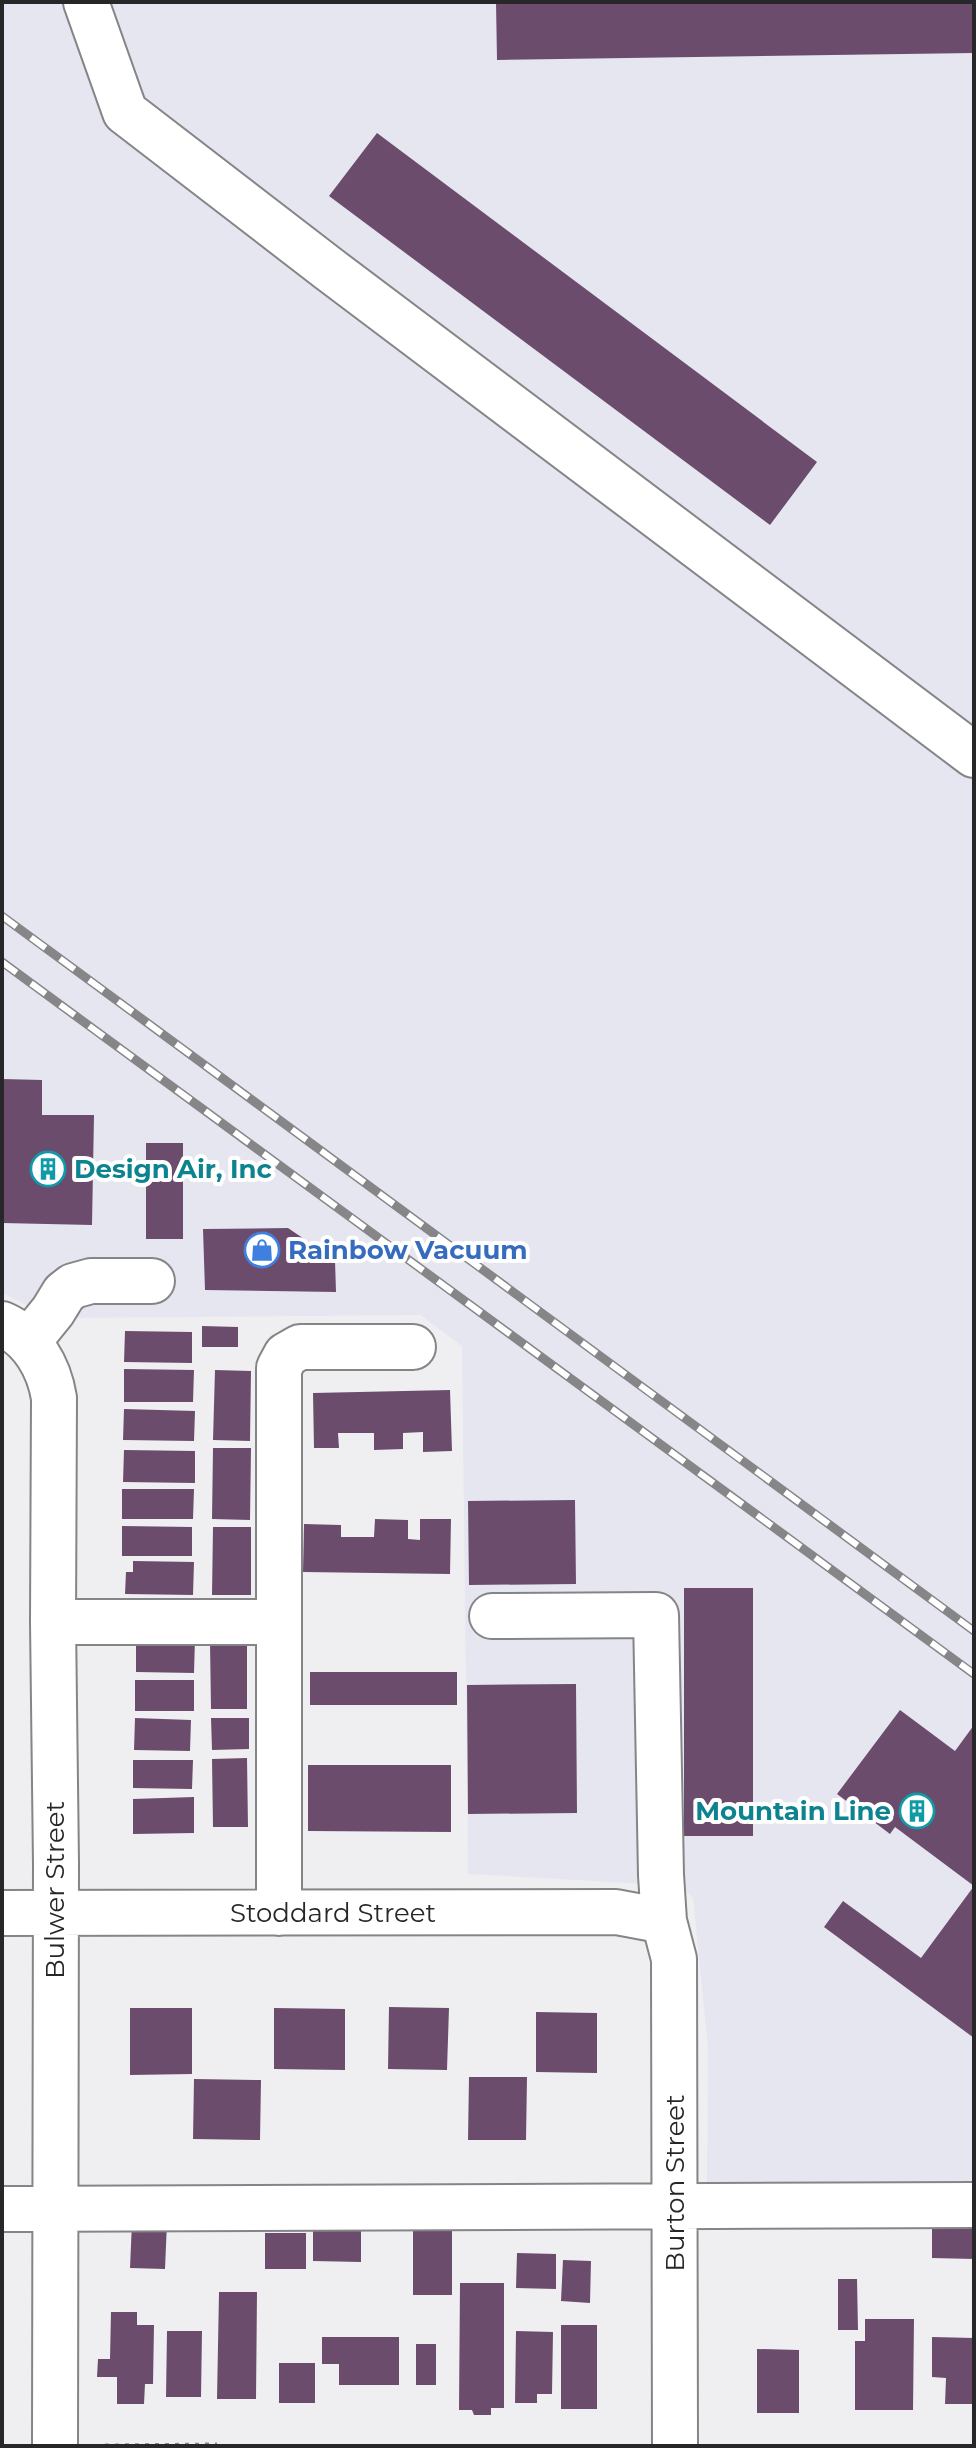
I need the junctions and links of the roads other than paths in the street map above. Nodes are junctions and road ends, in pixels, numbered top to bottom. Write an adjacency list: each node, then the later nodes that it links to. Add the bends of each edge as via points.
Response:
1 (86, 2): 2 (street, via 125,112)
2 (974, 755)
3 (152, 1281): 4 (street, via 73,1286 53,1311)
4 (15, 1333): 7 (street, Bulwer Street, via 47,1372 54,1398)
5 (413, 1347): 8 (street, via 300,1347 281,1362)
6 (492, 1616): 12 (street, Burton Street, via 656,1615)
7 (53, 1622): 8 (street); 10 (street, Bulwer Street)
8 (279, 1622): 11 (street)
9 (2, 1913): 10 (street, Stoddard Street)
10 (55, 1913): 11 (street, Stoddard Street); 16 (street, Bulwer Street)
11 (279, 1913): 12 (street, Stoddard Street, via 616,1912)
12 (664, 1921): 14 (street, Burton Street, via 674,1959)
13 (974, 2205): 14 (street)
14 (675, 2206): 16 (street); 18 (street, Burton Street)
15 (2, 2209): 16 (street)
16 (54, 2209): 17 (street, Bulwer Street)
17 (55, 2446)
18 (675, 2446)

